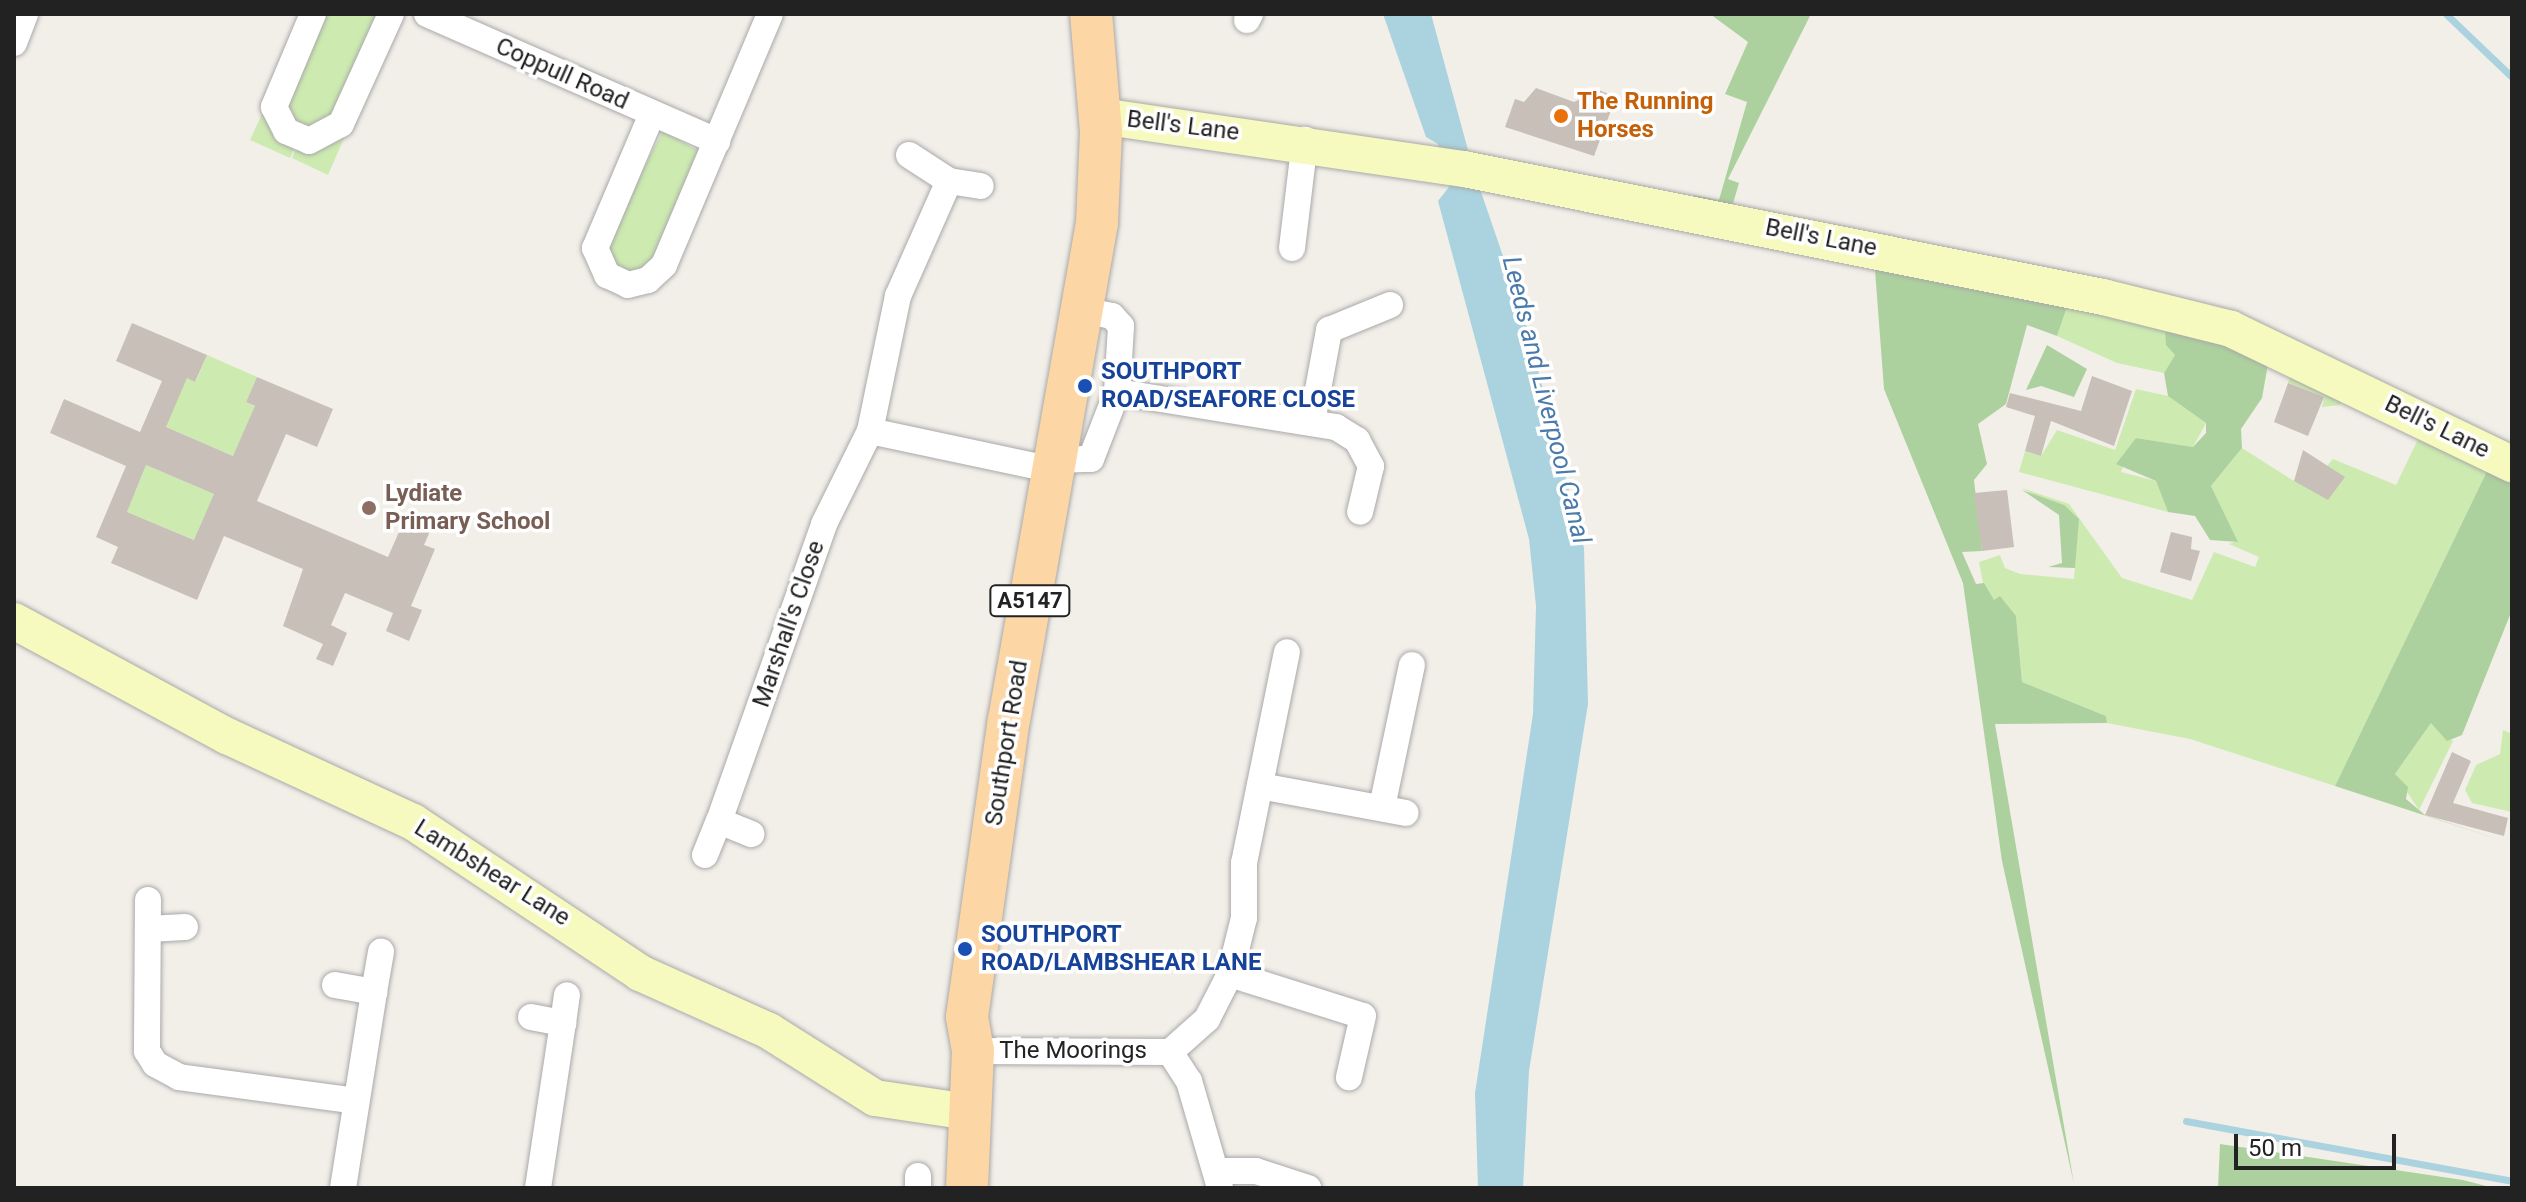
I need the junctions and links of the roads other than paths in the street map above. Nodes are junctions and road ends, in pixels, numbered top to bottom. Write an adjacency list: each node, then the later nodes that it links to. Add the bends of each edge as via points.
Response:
1 (25, 14): 7 (street)
2 (313, 14): 3 (street, via 274,107 286,131 309,141 341,124)
3 (391, 14)
4 (427, 14): 8 (street, Coppull Road)
5 (770, 14): 11 (street, Coppull Road)
6 (1091, 14): 9 (main road, Southport Road / A5147)
7 (14, 43)
8 (652, 114): 11 (street, Coppull Road); 11 (street, Coppull Road, via 596,238 601,268 617,282 638,284 664,265)
9 (1100, 116): 10 (street, Bell's Lane); 17 (main road, Southport Road / A5147, via 1097,223)
10 (1305, 140): 15 (street); 21 (street, Bell's Lane, via 2231,329)
11 (717, 141)
12 (909, 155): 13 (street)
13 (949, 181): 14 (street); 20 (street, Marshall's Close, via 898,296)
14 (981, 186)
15 (1292, 248)
16 (1390, 305): 19 (street, via 1329,330)
17 (1082, 310): 18 (street, via 1112,316 1121,326); 22 (main road, Southport Road / A5147)
18 (1117, 392): 19 (street); 22 (street, via 1091,459)
19 (1312, 422): 23 (street, via 1336,427 1371,466)
20 (870, 431): 22 (street); 28 (street, Marshall's Close, via 824,524)
21 (2512, 464)
22 (1054, 465): 41 (main road, Southport Road / A5147, via 967,1017)
23 (1360, 512)
24 (14, 621): 45 (street, Lambshear Lane, via 227,736 413,822 640,973 769,1031 875,1098)
25 (1287, 652): 27 (street, The Moorings)
26 (1412, 665): 27 (street, via 1394,810)
27 (1260, 786): 35 (street, The Moorings)
28 (719, 821): 29 (street); 30 (street, Marshall's Close)
29 (752, 834)
30 (705, 855)
31 (148, 900): 33 (street)
32 (185, 927): 33 (street)
33 (148, 929): 44 (street, via 147,1051 155,1064 179,1077)
34 (381, 952): 37 (street)
35 (1230, 974): 42 (street, The Moorings, via 1207,1019); 43 (street, via 1363,1016)
36 (335, 985): 37 (street)
37 (374, 992): 44 (street)
38 (567, 995): 40 (street)
39 (531, 1017): 40 (street)
40 (563, 1023): 48 (street)
41 (973, 1051): 42 (street, The Moorings); 45 (main road, Southport Road / A5147)
42 (1170, 1052): 46 (street)
43 (1349, 1077)
44 (356, 1101): 47 (street)
45 (969, 1112): 49 (main road, Southport Road / A5147)
46 (1220, 1179): 50 (street, via 1256,1171)
47 (343, 1188)
48 (538, 1188)
49 (967, 1188)
50 (1308, 1188)

